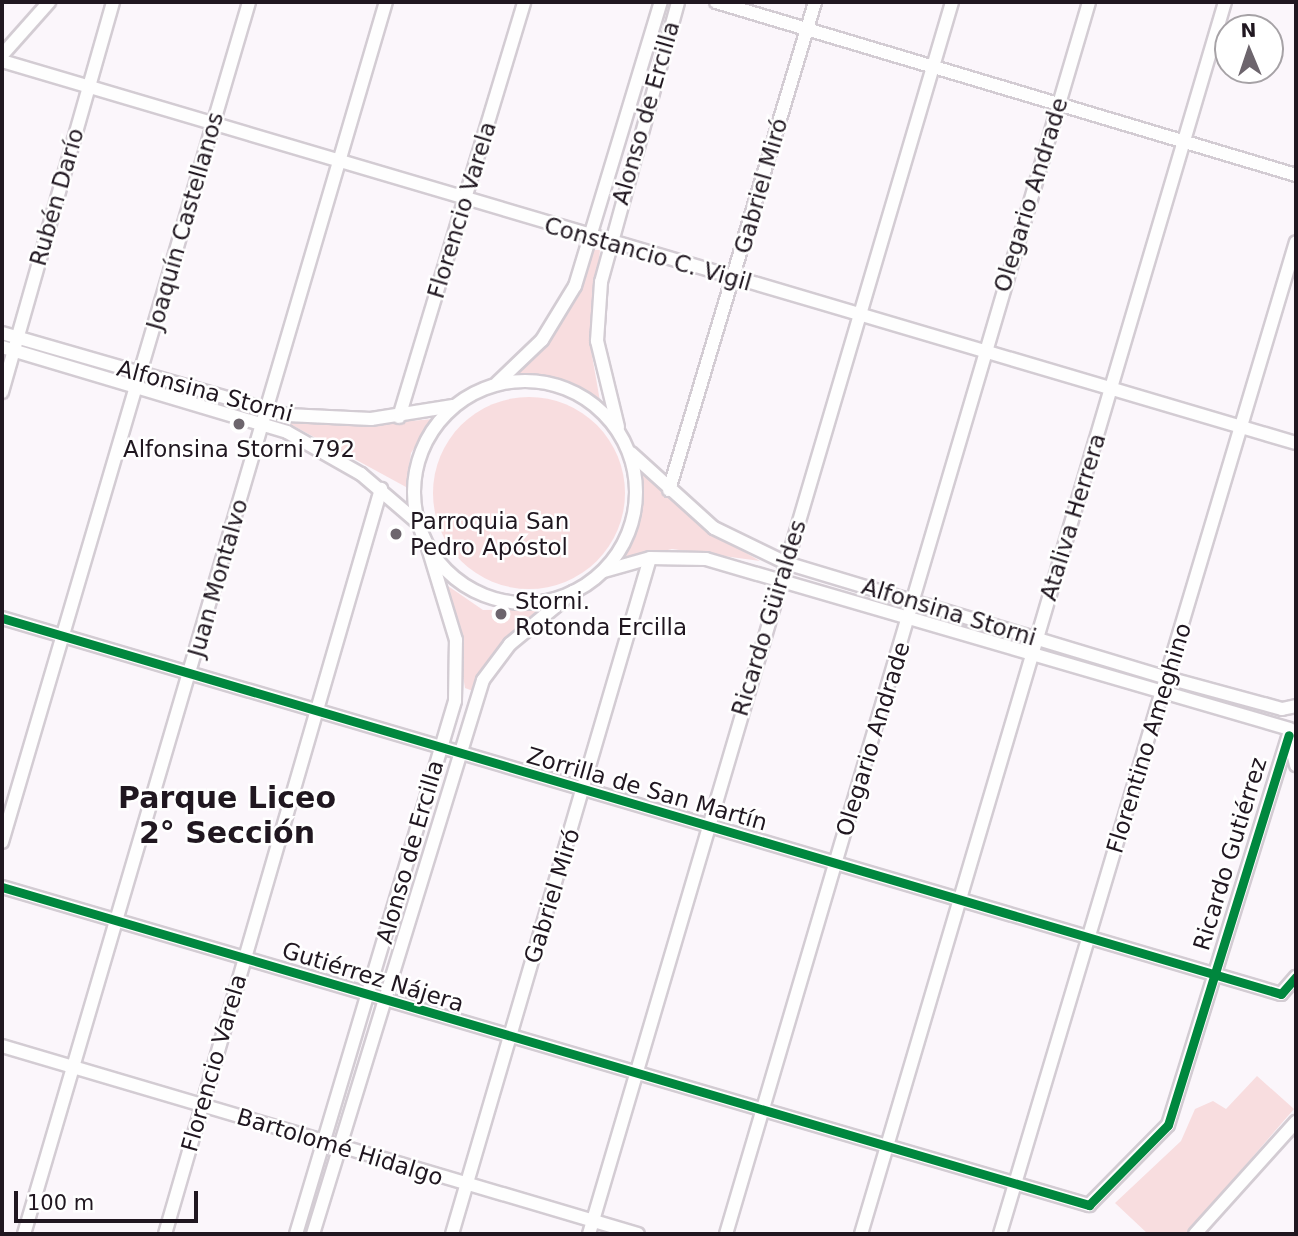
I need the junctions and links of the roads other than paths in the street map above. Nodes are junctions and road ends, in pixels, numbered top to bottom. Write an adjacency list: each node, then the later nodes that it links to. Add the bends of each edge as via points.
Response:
1 (49, 2): 14 (street)
2 (113, 2): 17 (street, Rubén Darío)
3 (249, 2): 19 (street, Joaquín Castellanos)
4 (386, 2): 21 (street, Juan Montalvo)
5 (524, 2): 23 (street, Florencio Varela)
6 (661, 2): 24 (street, Alonso de Ercilla)
7 (678, 2): 26 (street, Alonso de Ercilla)
8 (716, 2): 13 (street)
9 (815, 2): 13 (street, Gabriel Miró)
10 (951, 2): 16 (street, Ricardo Güiraldes)
11 (1089, 2): 18 (street, Olegario Andrade)
12 (1224, 2): 20 (street, Ataliva Herrera)
13 (807, 28): 16 (street); 27 (street, Gabriel Miró)
14 (2, 55)
15 (2, 61): 17 (street, Constancio C. Vigil)
16 (933, 66): 18 (street); 28 (street, Ricardo Güiraldes)
17 (88, 87): 19 (street, Constancio C. Vigil); 30 (street, Rubén Darío)
18 (1058, 103): 20 (street); 31 (street, Olegario Andrade)
19 (212, 127): 21 (street, Constancio C. Vigil); 32 (street, Joaquín Castellanos)
20 (1184, 142): 22 (street); 34 (street, Ataliva Herrera)
21 (338, 164): 23 (street, Constancio C. Vigil); 37 (street, Juan Montalvo)
22 (1296, 175)
23 (465, 202): 24 (street, Constancio C. Vigil); 38 (street, Florencio Varela)
24 (590, 237): 26 (street, Constancio C. Vigil); 33 (street, Alonso de Ercilla, via 554,325)
25 (1296, 242): 39 (street, Florentino Ameghino)
26 (609, 243): 27 (street, Constancio C. Vigil); 40 (street, Alonso de Ercilla, via 597,341)
27 (734, 278): 28 (street, Constancio C. Vigil); 44 (street, Gabriel Miró)
28 (860, 314): 31 (street, Constancio C. Vigil); 48 (street, Ricardo Güiraldes)
29 (2, 333): 30 (street, Alfonsina Storni)
30 (11, 346): 32 (street, Alfonsina Storni); 35 (street, Rubén Darío)
31 (984, 353): 34 (street, Constancio C. Vigil); 52 (street, Olegario Andrade)
32 (139, 381): 37 (street, Alfonsina Storni); 54 (street, Joaquín Castellanos)
33 (497, 383): 36 (street); 40 (street, via 532,380 566,387 596,405)
34 (1111, 388): 39 (street, Constancio C. Vigil); 55 (street, Ataliva Herrera)
35 (2, 392)
36 (453, 406): 38 (street, Alfonsina Storni); 45 (street, via 420,453 413,482)
37 (264, 417): 38 (street, Alfonsina Storni); 43 (street, Alfonsina Storni, via 336,456); 57 (street, Juan Montalvo)
38 (399, 417)
39 (1241, 427): 41 (street, Constancio C. Vigil); 58 (street, Florentino Ameghino)
40 (619, 430): 42 (street)
41 (1296, 443)
42 (631, 453): 44 (street, Alfonsina Storni); 49 (street, via 637,478 631,528)
43 (382, 489): 45 (street, Alfonsina Storni); 60 (street, Florencio Varela)
44 (669, 490): 48 (street, Alfonsina Storni, via 714,528)
45 (416, 522): 46 (street)
46 (428, 548): 51 (street, via 467,587 492,598 533,602); 62 (street, Alonso de Ercilla, via 458,657)
47 (650, 558): 49 (street, Alfonsina Storni); 50 (street, Alfonsina Storni, via 706,559); 65 (street, Gabriel Miró)
48 (786, 563): 50 (street, Ricardo Güiraldes); 52 (street, Alfonsina Storni)
49 (604, 571): 51 (street)
50 (780, 577): 52 (street, Alfonsina Storni); 66 (street, Ricardo Güiraldes)
51 (573, 593): 63 (street, Alonso de Ercilla, via 495,661)
52 (912, 608): 55 (street, Alfonsina Storni); 56 (street, Alfonsina Storni); 68 (street, Olegario Andrade)
53 (2, 618): 54 (street, Zorrilla de San Martín)
54 (62, 636): 57 (street, Zorrilla de San Martín); 67 (street, Joaquín Castellanos)
55 (1037, 638): 56 (street, Ataliva Herrera); 58 (street, Alfonsina Storni)
56 (1032, 653): 58 (street, Alfonsina Storni); 70 (street, Ataliva Herrera)
57 (190, 673): 60 (street, Zorrilla de San Martín); 71 (street, Juan Montalvo)
58 (1166, 684): 59 (street, Alfonsina Storni, via 1282,709); 61 (street, Alfonsina Storni); 72 (street, Florentino Ameghino)
59 (1296, 707): 61 (street, Alfonsina Storni)
60 (314, 711): 62 (street, Zorrilla de San Martín); 73 (street, Florencio Varela)
61 (1289, 732): 64 (street, Alfonsina Storni); 74 (street, Ricardo Gutiérrez)
62 (441, 747): 63 (street, Zorrilla de San Martín); 76 (street, Alonso de Ercilla)
63 (459, 754): 65 (street, Zorrilla de San Martín); 77 (street, Alonso de Ercilla)
64 (1296, 765)
65 (583, 791): 66 (street, Zorrilla de San Martín); 78 (street, Gabriel Miró)
66 (708, 828): 68 (street, Zorrilla de San Martín); 81 (street, Ricardo Güiraldes)
67 (2, 842)
68 (835, 864): 70 (street, Zorrilla de San Martín); 83 (street, Olegario Andrade)
69 (2, 887): 71 (street, Gutiérrez Nájera)
70 (959, 901): 72 (street, Zorrilla de San Martín); 87 (street, Ataliva Herrera)
71 (118, 920): 73 (street, Gutiérrez Nájera); 80 (street, Juan Montalvo)
72 (1088, 938): 74 (street, Zorrilla de San Martín); 89 (street, Florentino Ameghino)
73 (244, 957): 76 (street, Gutiérrez Nájera); 82 (street, Florencio Varela)
74 (1214, 975): 75 (street, Zorrilla de San Martín, via 1281,994); 90 (street, Ricardo Gutiérrez, via 1168,1125)
75 (1296, 977)
76 (368, 995): 77 (street, Gutiérrez Nájera); 85 (street, Alonso de Ercilla)
77 (383, 1000): 78 (street, Gutiérrez Nájera); 86 (street, Alonso de Ercilla)
78 (510, 1039): 81 (street, Gutiérrez Nájera); 88 (street, Gabriel Miró)
79 (2, 1046): 80 (street, Bartolomé Hidalgo)
80 (74, 1067): 82 (street, Bartolomé Hidalgo); 92 (street, Juan Montalvo)
81 (635, 1076): 83 (street, Gutiérrez Nájera); 91 (street, Ricardo Güiraldes)
82 (201, 1106): 85 (street, Bartolomé Hidalgo); 93 (street, Florencio Varela)
83 (761, 1112): 87 (street, Gutiérrez Nájera); 98 (street, Olegario Andrade)
84 (1296, 1122): 101 (street)
85 (324, 1141): 86 (street, Bartolomé Hidalgo); 94 (street, Alonso de Ercilla)
86 (340, 1146): 88 (street, Bartolomé Hidalgo); 95 (street, Alonso de Ercilla)
87 (885, 1150): 89 (street, Gutiérrez Nájera); 99 (street, Ataliva Herrera)
88 (467, 1185): 91 (street, Bartolomé Hidalgo); 96 (street, Gabriel Miró)
89 (1014, 1187): 90 (street, Gutiérrez Nájera, via 1081,1206); 100 (street, Florentino Ameghino)
90 (1096, 1202)
91 (591, 1228): 97 (street, Bartolomé Hidalgo)
92 (24, 1234)
93 (165, 1234)
94 (296, 1234)
95 (313, 1234)
96 (453, 1234)
97 (638, 1234)
98 (726, 1234)
99 (861, 1234)
100 (1000, 1234)
101 (1195, 1234)

